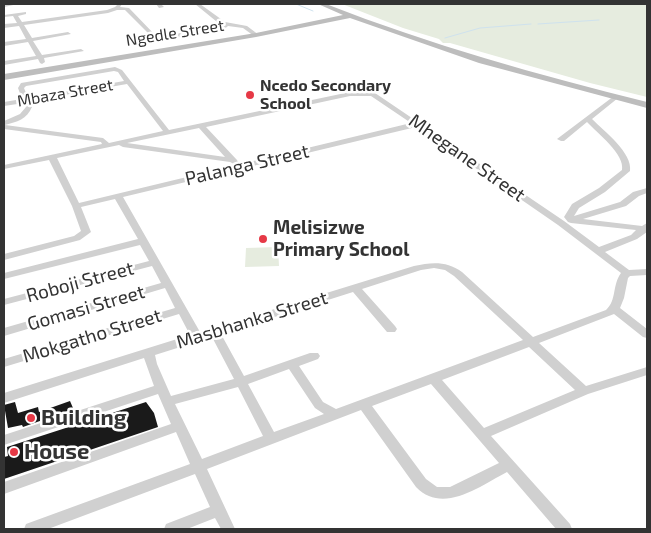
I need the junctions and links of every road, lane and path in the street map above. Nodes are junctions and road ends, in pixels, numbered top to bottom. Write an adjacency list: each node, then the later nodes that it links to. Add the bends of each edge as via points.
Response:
1 (16, 4): 4 (street)
2 (197, 4): 11 (street)
3 (321, 4): 9 (main road)
4 (7, 5)
5 (119, 6): 10 (street, via 101,12); 11 (street, via 127,9 156,38 223,28)
6 (24, 13): 7 (street)
7 (15, 14): 8 (street); 10 (street)
8 (6, 16)
9 (350, 16): 14 (main road, Ngedle Street); 22 (main road, via 471,58)
10 (20, 24): 12 (street); 15 (street)
11 (224, 24): 14 (street, via 242,25)
12 (4, 26)
13 (68, 34): 15 (street)
14 (256, 35): 20 (main road, Ngedle Street)
15 (30, 40): 16 (street); 18 (street)
16 (4, 44)
17 (81, 51): 18 (street)
18 (41, 59): 19 (street)
19 (4, 63)
20 (4, 77)
21 (127, 82): 23 (street, Mbaza Street); 23 (street, via 120,71 112,69 27,83 21,88); 31 (street)
22 (616, 97): 25 (main road); 26 (street)
23 (27, 100): 24 (street, Mbaza Street); 27 (street, via 28,111)
24 (4, 104)
25 (647, 105)
26 (588, 119): 32 (street); 41 (street, via 624,156 626,171 575,206)
27 (4, 123)
28 (418, 124): 29 (street, Mhegane Street, via 378,96 363,93); 37 (street, Palanga Street); 41 (street, Mhegane Street)
29 (202, 126): 31 (street, Mhegane Street); 35 (street)
30 (4, 127): 33 (street, via 103,140)
31 (168, 132): 33 (street, Mhegane Street)
32 (561, 139)
33 (111, 144): 34 (street, Mhegane Street); 35 (street)
34 (52, 157): 36 (street, Mhegane Street); 40 (street)
35 (232, 160): 37 (street)
36 (4, 167)
37 (239, 167): 39 (street, Palanga Street)
38 (647, 190): 41 (street, via 623,204)
39 (118, 196): 40 (street, Palanga Street); 43 (street)
40 (76, 206): 45 (street, via 86,230 84,234)
41 (566, 222): 42 (street); 44 (street, Mhegane Street)
42 (647, 228): 44 (street, via 634,237)
43 (143, 241): 46 (street); 49 (street)
44 (598, 251): 47 (street, Mhegane Street)
45 (4, 257)
46 (156, 262): 50 (street); 52 (street, Roboji Street)
47 (627, 272): 48 (street); 53 (street)
48 (647, 272)
49 (4, 276)
50 (168, 284): 54 (street); 56 (street, Gomasi Street)
51 (355, 288): 55 (street); 57 (street, Masbhanka Street); 60 (street, Masbhanka Street, via 428,265 444,265 458,274)
52 (4, 302)
53 (614, 309): 58 (street); 60 (street)
54 (181, 310): 59 (street); 63 (street, Mokgatho Street)
55 (391, 329)
56 (4, 332)
57 (215, 332): 59 (street, Masbhanka Street); 67 (street)
58 (647, 334)
59 (197, 337): 61 (street, Masbhanka Street)
60 (529, 342): 66 (street); 69 (street, Masbhanka Street)
61 (149, 353): 68 (street); 70 (street, Masbhanka Street)
62 (314, 356): 64 (street)
63 (4, 363)
64 (292, 364): 67 (street); 73 (street, via 319,405)
65 (647, 371): 69 (street)
66 (434, 378): 72 (street); 75 (street)
67 (240, 382): 71 (street); 76 (street)
68 (161, 388): 71 (street); 77 (street)
69 (584, 392): 75 (street)
70 (4, 398)
71 (167, 402): 74 (street)
72 (363, 404): 73 (street); 78 (street, via 421,483 434,494 452,493)
73 (336, 415): 76 (street)
74 (179, 426): 79 (street); 80 (street)
75 (482, 434): 78 (street)
76 (271, 439): 79 (street)
77 (4, 440)
78 (509, 465): 85 (street)
79 (199, 466): 81 (street); 82 (street)
80 (4, 488)
81 (219, 510): 83 (street); 84 (street)
82 (31, 529)
83 (170, 529)
84 (228, 529)
85 (565, 529)

